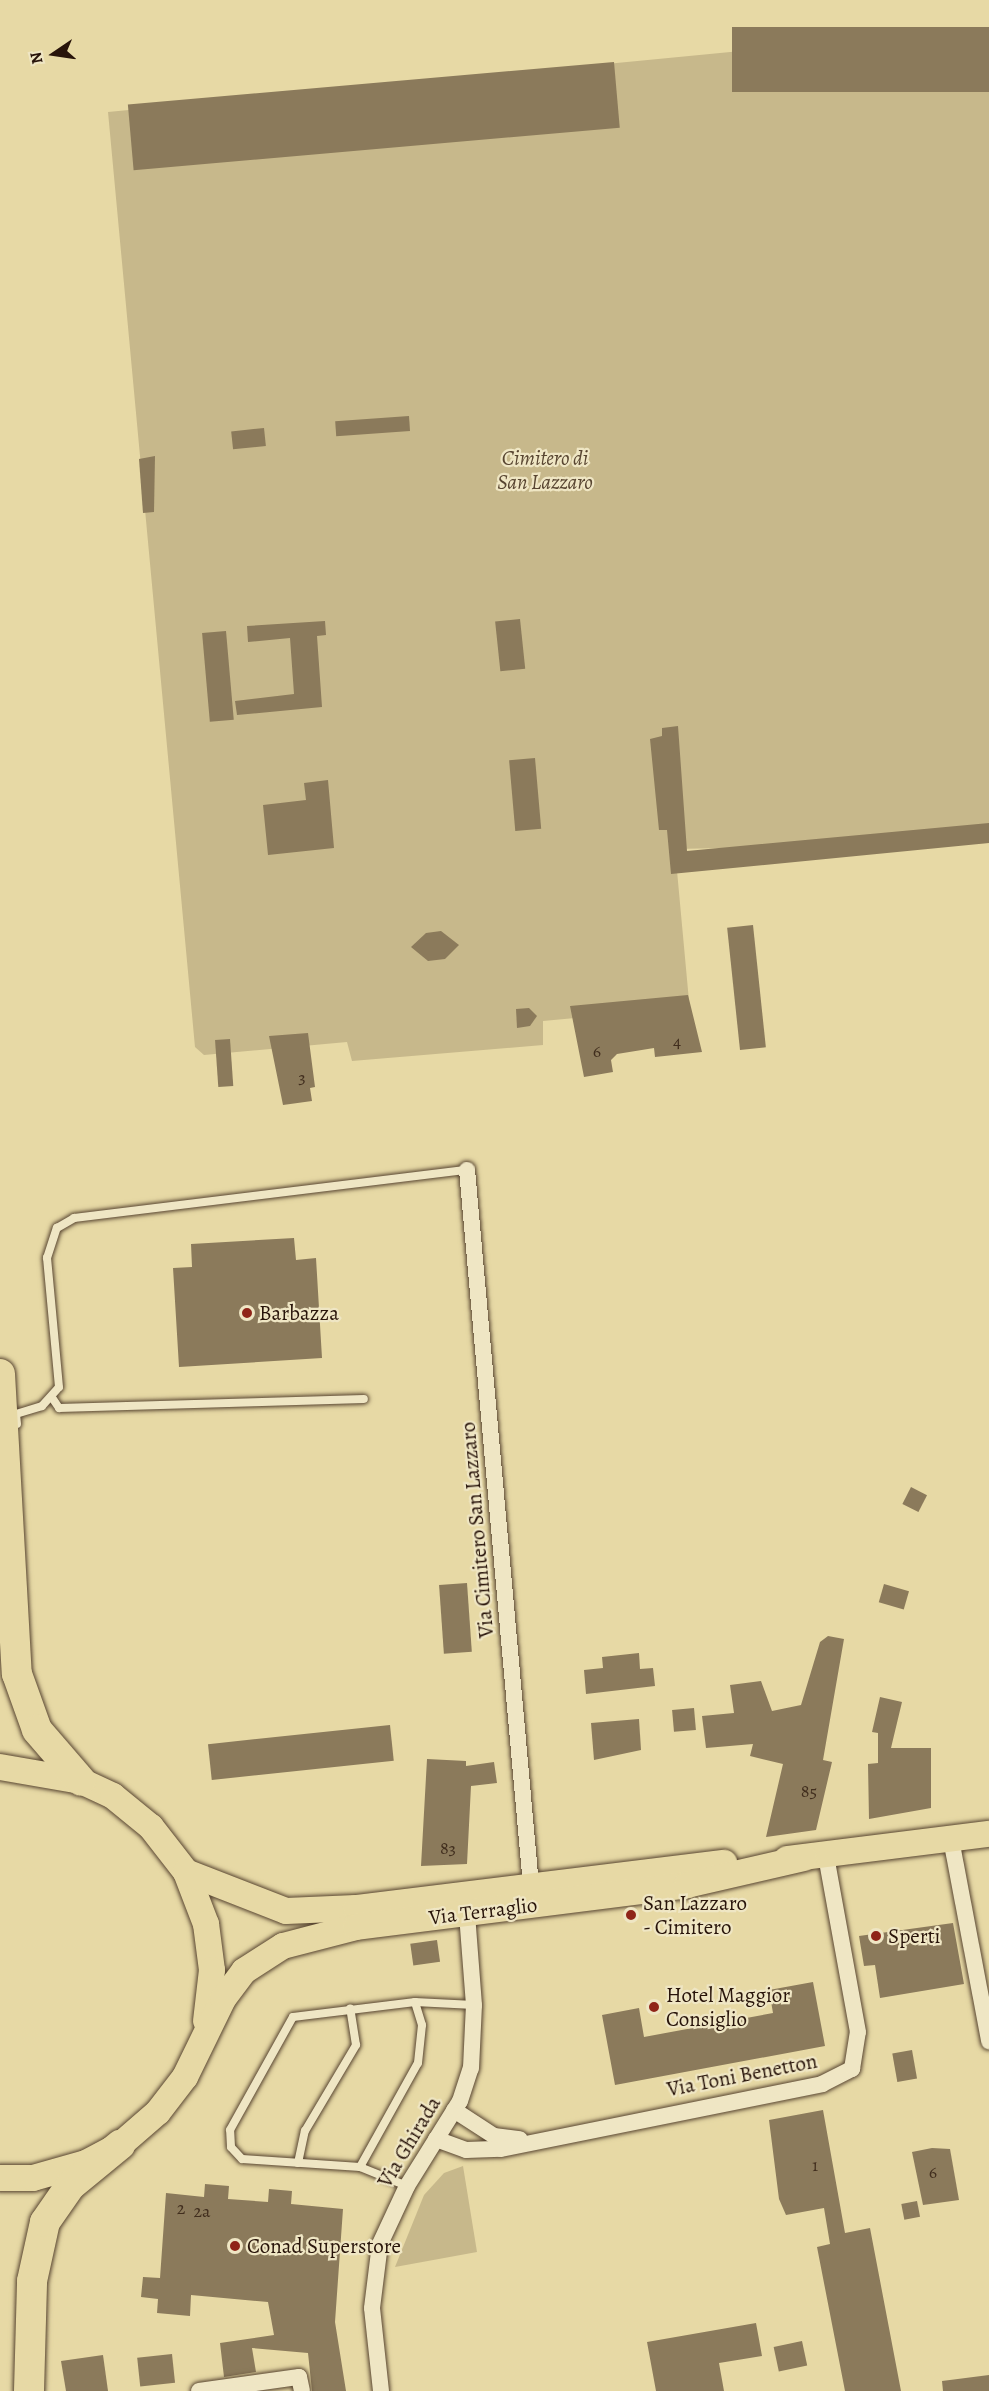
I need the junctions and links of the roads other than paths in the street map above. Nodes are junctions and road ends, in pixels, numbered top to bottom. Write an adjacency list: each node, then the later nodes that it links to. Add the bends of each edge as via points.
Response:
1 (467, 1170): 3 (lane, via 74,1218 57,1228 47,1258 61,1373); 12 (street, Via Cimitero San Lazzaro)
2 (0, 1374): 7 (highway, via 15,1501 14,1655 24,1704 37,1730)
3 (52, 1399): 4 (lane, via 59,1408); 5 (lane, via 16,1414)
4 (364, 1399)
5 (17, 1436)
6 (0, 1767): 7 (main road, Via Terraglio)
7 (81, 1781): 11 (main road, Via Terraglio, via 113,1796 151,1827)
8 (989, 1834): 9 (main road, Via Terraglio)
9 (951, 1839): 10 (main road, Via Terraglio); 18 (street)
10 (815, 1857): 12 (main road, Via Terraglio, via 685,1866); 13 (main road, Via Terraglio, via 687,1885); 21 (street, Via Toni Benetton, via 858,2032 852,2069 822,2084)
11 (186, 1872): 12 (main road, Via Terraglio, via 286,1911 356,1908); 17 (main road, Via Terraglio, via 206,1924 212,1970)
12 (531, 1886)
13 (467, 1913): 15 (street, Via Ghirada); 17 (main road, Via Terraglio, via 315,1934 283,1946 244,1971)
14 (415, 2002): 15 (lane); 16 (lane); 24 (lane, via 422,2025 418,2062)
15 (474, 2005): 19 (street, Via Ghirada, via 471,2068)
16 (350, 2008): 23 (lane, via 356,2045 305,2131); 23 (lane, via 292,2017 230,2130 231,2147 242,2159)
17 (204, 2036): 22 (main road, Via Terraglio, via 185,2077 158,2112)
18 (989, 2041)
19 (454, 2110): 20 (street, Via Ghirada); 21 (street, Via Toni Benetton, via 494,2136)
20 (436, 2139): 21 (street, Via Toni Benetton, via 476,2151); 26 (street, Via Ghirada)
21 (530, 2139)
22 (120, 2145): 25 (main road, Via Terraglio, via 86,2163 33,2178); 27 (highway, via 70,2186 45,2222 32,2282)
23 (298, 2163): 24 (lane)
24 (360, 2167): 26 (lane)
25 (0, 2178)
26 (407, 2186): 30 (street, Via Ghirada, via 385,2231 374,2275)
27 (29, 2391)
28 (199, 2391): 29 (street, via 299,2377)
29 (302, 2391)
30 (381, 2391)

